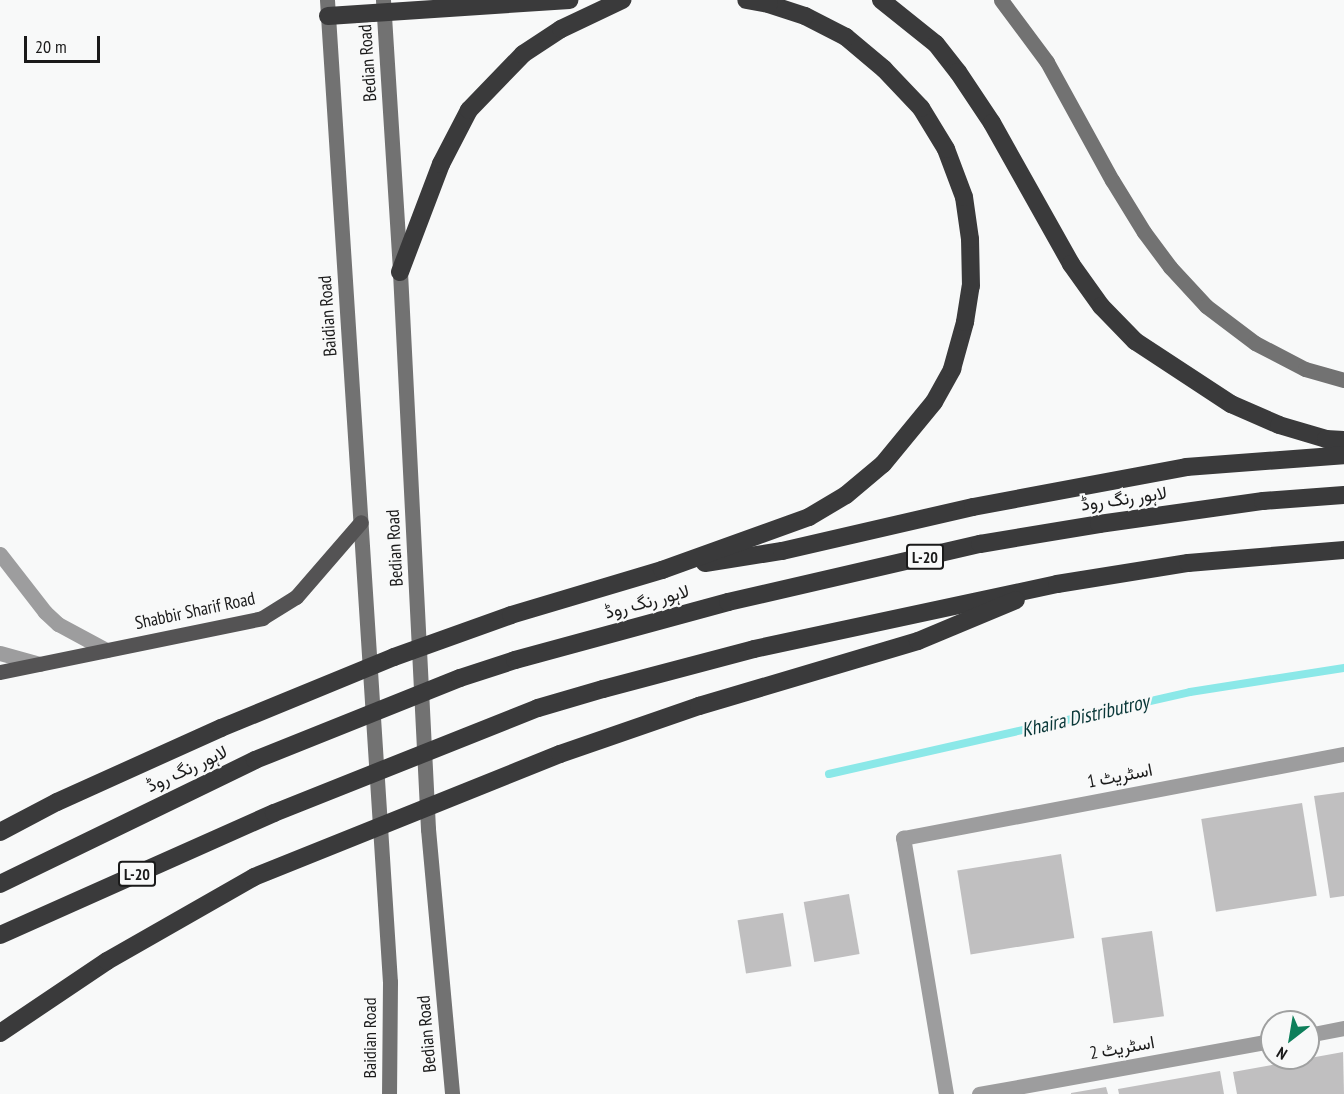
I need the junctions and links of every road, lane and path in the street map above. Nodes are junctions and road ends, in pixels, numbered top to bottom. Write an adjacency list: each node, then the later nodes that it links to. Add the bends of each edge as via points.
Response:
1 (569, 0): 6 (highway)
2 (622, 0): 8 (highway, via 561,29 523,54 469,110 441,164)
3 (746, 0): 16 (highway, via 805,16 846,37 921,108 946,148 964,197 971,286 952,369 934,402 883,464 846,495 809,517)
4 (881, 0): 10 (highway, via 936,44 958,72 992,123 1071,264 1101,306 1135,341 1231,404 1279,425 1326,439)
5 (1001, 0): 9 (main road, via 1047,62 1112,180 1170,267 1206,306 1255,343 1305,369)
6 (384, 6): 7 (highway); 8 (main road, Bedian Road)
7 (328, 8): 13 (main road, Baidian Road)
8 (400, 272): 31 (main road, Bedian Road, via 428,829)
9 (1344, 380)
10 (1344, 440)
11 (1344, 455): 16 (highway, via 1186,467 984,505 783,551)
12 (1344, 495): 24 (highway, لاہور رنگ روڈ / L-20, via 1239,504 980,544 728,602 515,660 255,760)
13 (361, 522): 18 (main road, Shabbir Sharif Road, via 296,597 262,618); 30 (main road, Baidian Road, via 390,982)
14 (1344, 550): 17 (highway, L-20, via 1188,563)
15 (0, 554): 18 (street, via 58,624)
16 (662, 570): 23 (highway, via 511,615 394,657 221,728)
17 (1057, 584): 25 (highway, L-20, via 754,650 538,708 274,813); 27 (highway, via 918,640 710,703 560,754 254,877 107,962)
18 (106, 650): 20 (main road, Shabbir Sharif Road)
19 (0, 653): 20 (street)
20 (40, 664): 21 (main road, Shabbir Sharif Road)
21 (0, 672)
22 (1344, 754): 32 (street, اسٹریٹ 1, via 903,838)
23 (0, 832)
24 (0, 884)
25 (0, 935)
26 (1344, 1028): 28 (street)
27 (0, 1033)
28 (1320, 1033)
29 (1260, 1043): 33 (street, اسٹریٹ 2)
30 (389, 1094)
31 (452, 1094)
32 (946, 1094)
33 (979, 1094)

